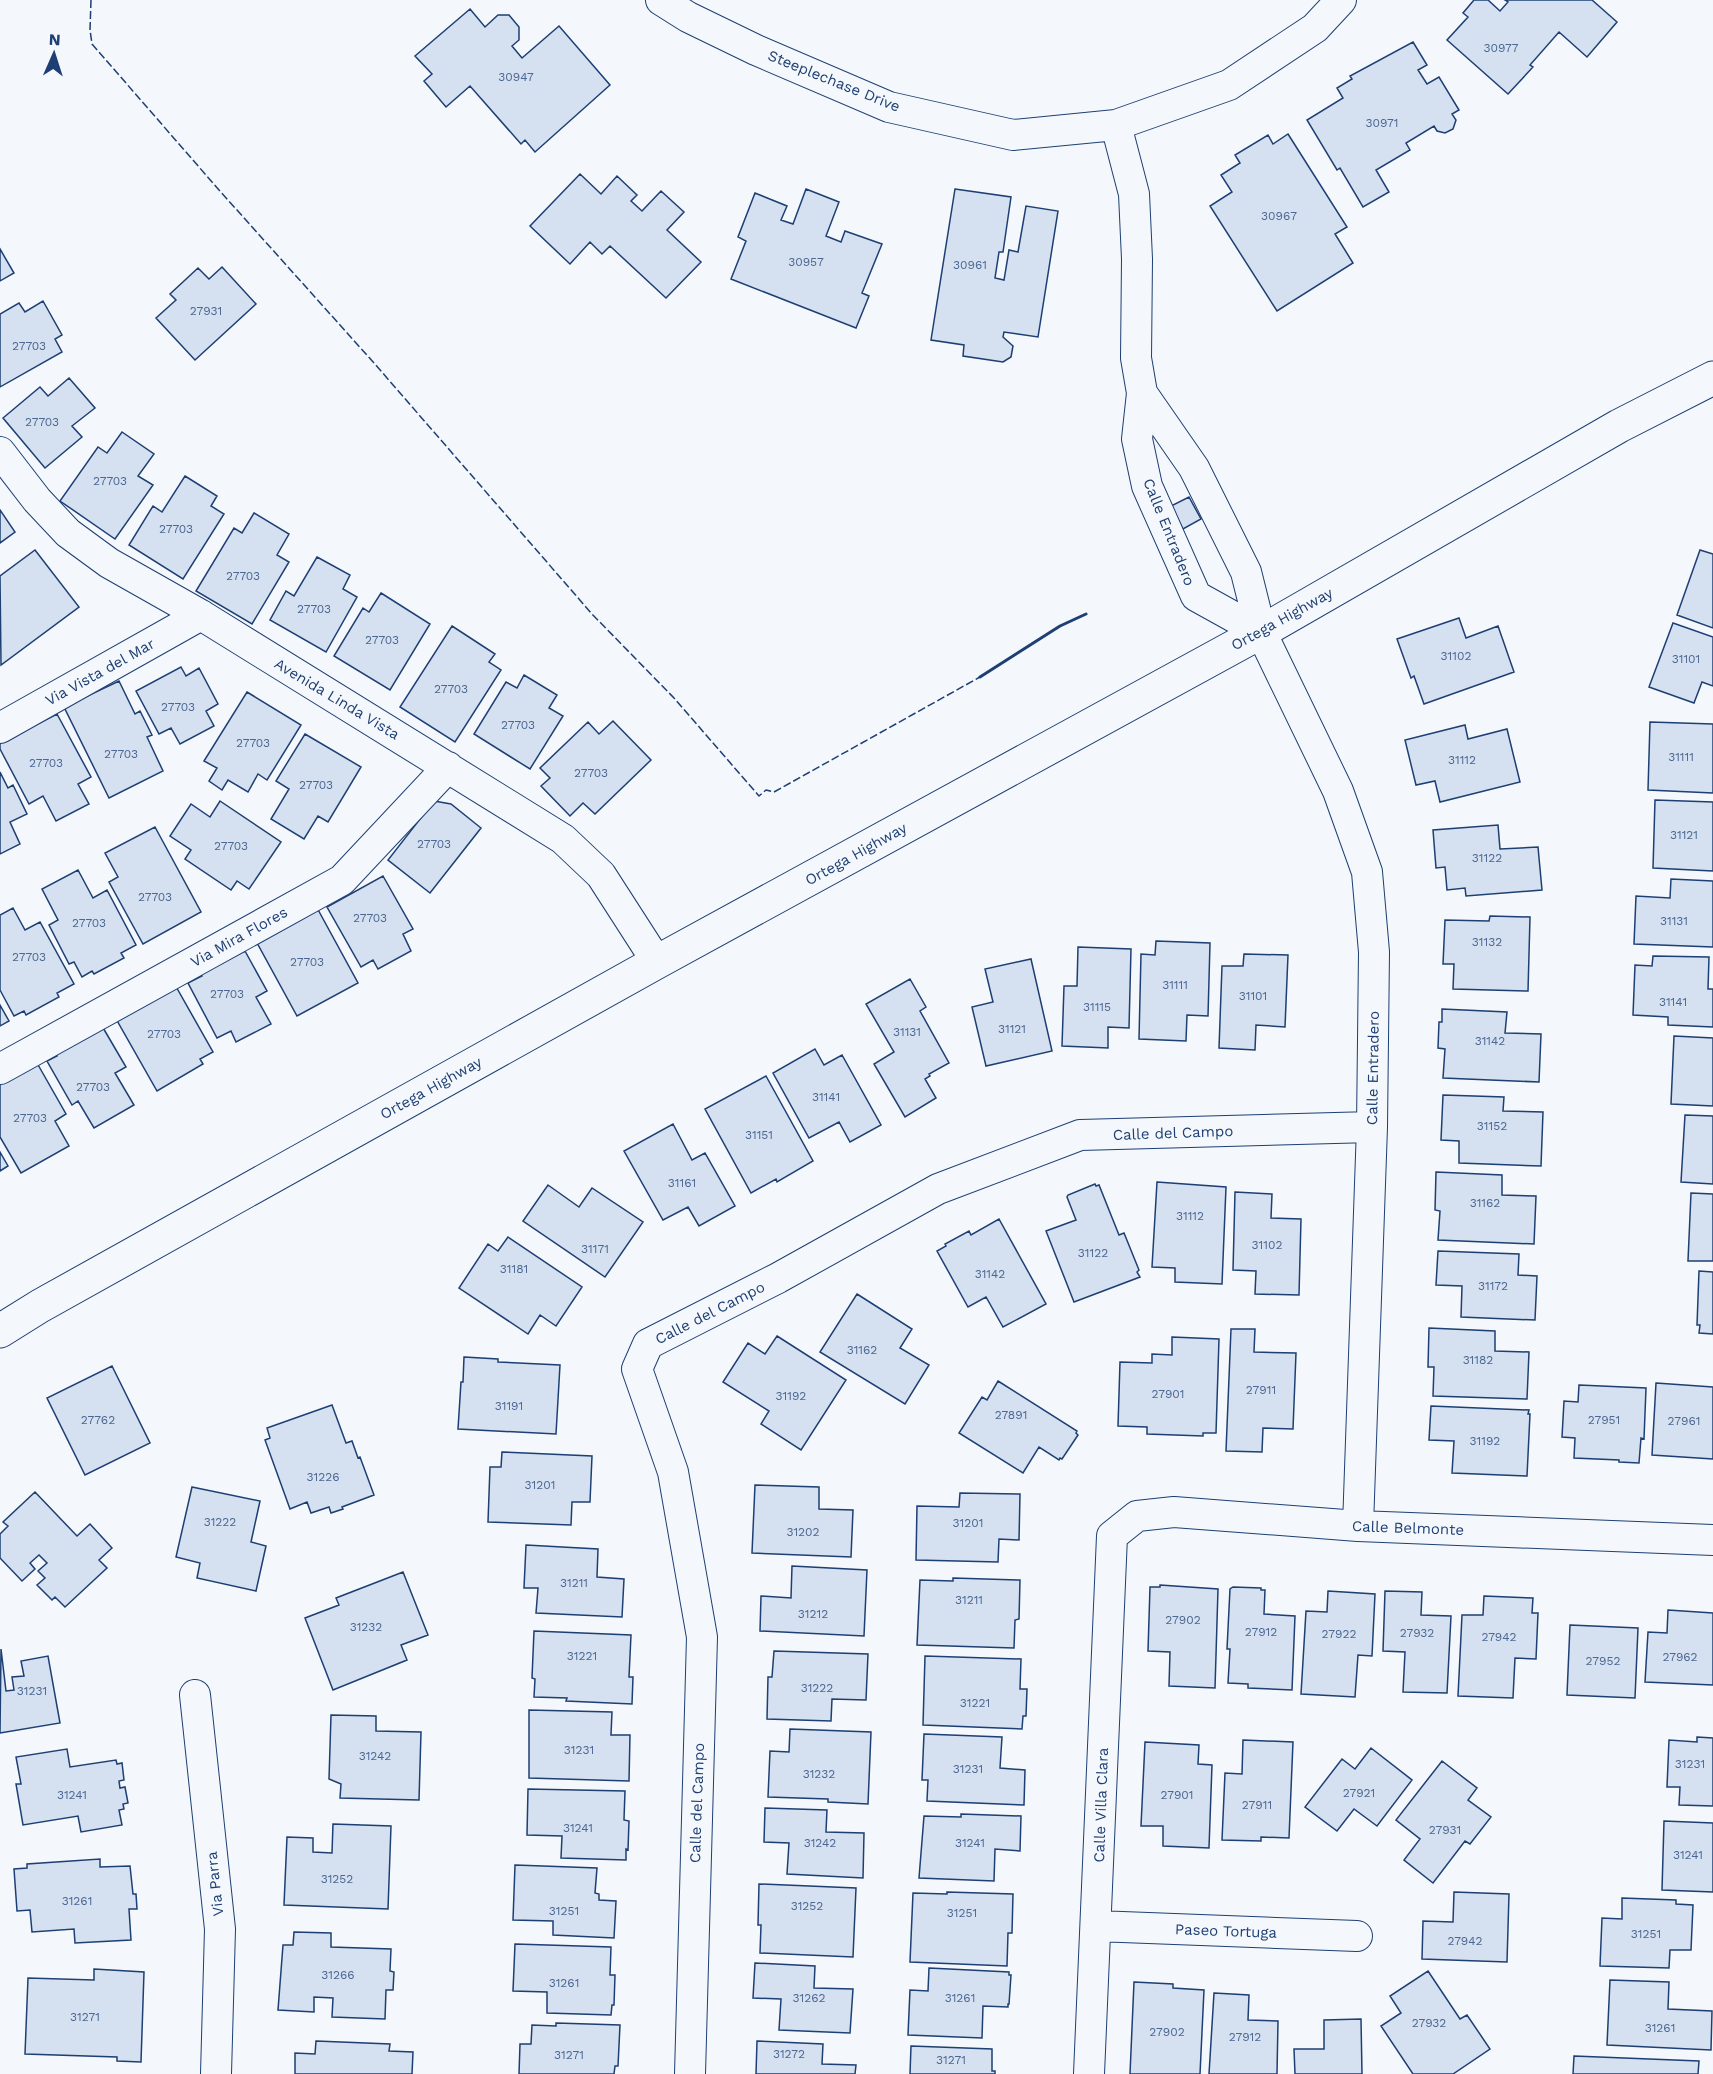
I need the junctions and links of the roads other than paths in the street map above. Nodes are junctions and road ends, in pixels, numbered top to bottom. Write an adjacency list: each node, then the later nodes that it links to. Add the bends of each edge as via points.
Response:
1 (661, 0): 3 (street, Steeplechase Drive, via 688,18 756,50 889,106 1013,135)
2 (1341, 0): 3 (street, Steeplechase Drive, via 1315,28 1229,85)
3 (1116, 125): 5 (street, Calle Entradero, via 1134,194 1136,358)
4 (1713, 378): 10 (main road, Ortega Highway, via 1619,426)
5 (1142, 393): 7 (street, Calle Entradero); 8 (street, Calle Entradero, via 1137,439)
6 (0, 452): 9 (street, Avenida Linda Vista, via 68,533 108,563)
7 (1194, 468): 8 (street); 10 (street, Calle Entradero, via 1246,572)
8 (1147, 486): 10 (street, Calle Entradero, via 1196,596)
9 (201, 615): 11 (street, Via Vista del Mar); 12 (street, Avenida Linda Vista)
10 (1261, 632): 13 (main road, Ortega Highway); 15 (street, Calle Entradero, via 1338,791 1367,872 1374,952)
11 (0, 728)
12 (448, 767): 13 (street, Avenida Linda Vista, via 562,839 601,875); 14 (street, Via Mira Flores, via 342,880)
13 (657, 962): 16 (main road, Ortega Highway)
14 (0, 1069)
15 (1372, 1127): 17 (street, Calle Entradero); 24 (street, Calle del Campo, via 1080,1135 938,1189 778,1278 648,1344 637,1369 673,1472 702,1637)
16 (0, 1331)
17 (1358, 1526): 18 (street, Calle Belmonte, via 1174,1512 1137,1516); 19 (street, Calle Belmonte)
18 (1112, 1536): 21 (street, Calle Villa Clara)
19 (1713, 1540)
20 (195, 1695): 23 (street, Via Parra, via 220,1929)
21 (1096, 1926): 22 (street, Paseo Tortuga); 25 (street, Calle Villa Clara)
22 (1357, 1935)
23 (216, 2074)
24 (690, 2074)
25 (1089, 2074)

